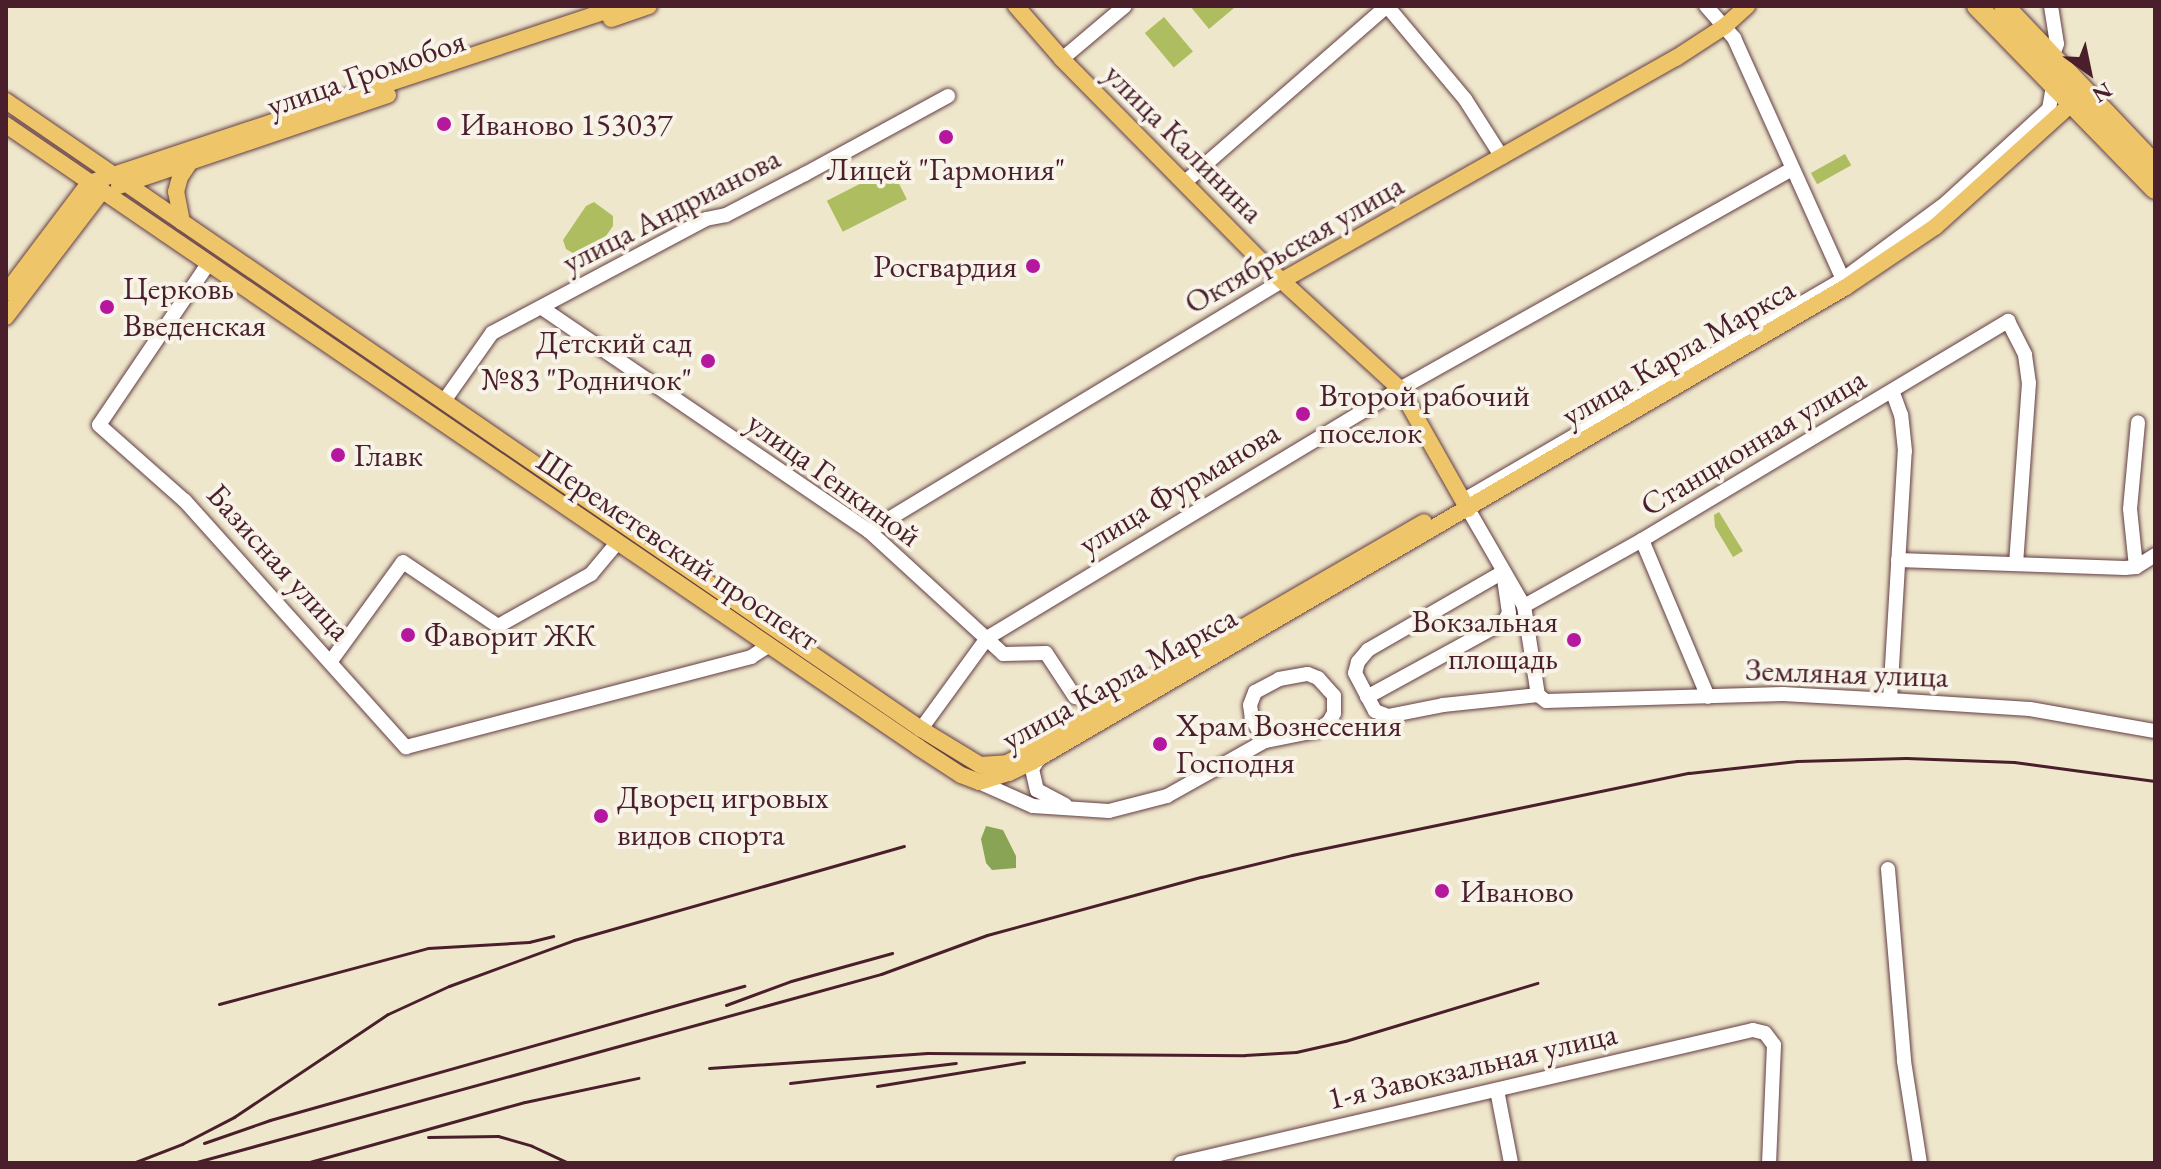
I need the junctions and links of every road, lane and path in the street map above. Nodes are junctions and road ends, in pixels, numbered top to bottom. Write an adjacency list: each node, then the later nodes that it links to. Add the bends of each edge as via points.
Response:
1 (621, 6): 23 (main road, улица Громобоя)
2 (649, 6): 20 (main road, улица Громобоя)
3 (1016, 6): 13 (main road, улица Калинина)
4 (1125, 6): 13 (street)
5 (1387, 6): 19 (street, via 1458,89); 24 (street)
6 (1706, 6): 11 (street)
7 (1747, 6): 11 (main road, Октябрьская улица)
8 (1977, 6): 14 (highway)
9 (2004, 6): 12 (highway)
10 (2051, 6): 12 (street, via 2057,44)
11 (1725, 26): 19 (main road, Октябрьская улица); 21 (street)
12 (2052, 57): 16 (highway)
13 (1062, 59): 24 (main road, улица Калинина)
14 (2053, 86): 16 (highway); 29 (street, улица Карла Маркса, via 2049,109 1946,203)
15 (948, 96): 31 (street, улица Андрианова)
16 (2077, 98): 22 (highway); 29 (main road, улица Карла Маркса, via 1935,227)
17 (6, 101): 23 (main road, Шереметевский проспект)
18 (6, 125): 25 (main road, Шереметевский проспект)
19 (1502, 157): 28 (main road, Октябрьская улица)
20 (190, 162): 23 (main road, улица Громобоя); 26 (main road, via 176,192)
21 (1792, 169): 29 (street); 35 (street, улица Фурманова)
22 (2152, 176)
23 (119, 180): 25 (main road); 26 (main road, Шереметевский проспект)
24 (1184, 183): 28 (main road, улица Калинина)
25 (96, 187): 27 (main road, Шереметевский проспект); 30 (main road); 32 (main road)
26 (182, 222): 33 (main road, Шереметевский проспект)
27 (208, 264): 34 (main road, Шереметевский проспект); 55 (street, Базисная улица, via 99,425 185,501)
28 (1283, 280): 35 (main road, улица Калинина); 41 (street, Октябрьская улица)
29 (1844, 283): 39 (main road, улица Карла Маркса)
30 (6, 293)
31 (542, 308): 37 (street, улица Андрианова, via 492,333); 41 (street, улица Генкиной)
32 (6, 317)
33 (360, 343): 34 (main road); 37 (main road, Шереметевский проспект)
34 (348, 359): 43 (main road, Шереметевский проспект)
35 (1400, 389): 39 (main road, улица Калинина); 52 (street, улица Фурманова)
36 (1893, 393): 42 (street, Станционная улица); 45 (street, via 1905,451); 46 (street, Станционная улица, via 2008,321 2025,355 2029,383)
37 (444, 401): 40 (main road, Шереметевский проспект)
38 (2138, 422): 47 (street, via 2130,509)
39 (1466, 504): 48 (street); 64 (main road, улица Карла Маркса)
40 (628, 527): 43 (main road); 51 (main road, Шереметевский проспект)
41 (869, 531): 52 (street, улица Генкиной)
42 (1642, 540): 49 (street, Станционная улица); 59 (street)
43 (617, 543): 53 (main road, Шереметевский проспект); 55 (street, via 591,574 498,626 403,562)
44 (2155, 555): 47 (street)
45 (1898, 560): 46 (street); 60 (street)
46 (2016, 564): 47 (street)
47 (2136, 567)
48 (1503, 572): 49 (street); 50 (street, via 1509,613); 58 (street, via 1368,650 1355,673)
49 (1524, 606): 54 (street)
50 (1504, 622): 54 (street, via 1524,633); 58 (street)
51 (779, 631): 53 (main road); 61 (main road, Шереметевский проспект)
52 (987, 638): 57 (street, улица Генкиной, via 1003,654 1046,653); 61 (street, улица Фурманова)
53 (768, 646): 55 (street, Базисная улица, via 751,657 406,747); 66 (main road, Шереметевский проспект, via 961,775)
54 (1533, 657): 56 (street)
55 (331, 661)
56 (1538, 695): 58 (street, via 1388,716 1375,711); 59 (street, Земляная улица, via 1546,701)
57 (1075, 697)
58 (1367, 697)
59 (1708, 697): 60 (street, Земляная улица, via 1783,694)
60 (1890, 700): 62 (street, Земляная улица, via 2030,709)
61 (921, 729): 66 (main road, Шереметевский проспект)
62 (2155, 731)
63 (1265, 741): 63 (street, via 1316,731 1329,722 1335,705 1328,686 1308,674 1279,679 1255,692 1252,719); 68 (street, via 1145,804)
64 (1032, 757): 65 (main road, улица Карла Маркса); 66 (main road, улица Карла Маркса); 67 (street); 68 (street, via 1037,790)
65 (1016, 770): 66 (main road, улица Карла Маркса); 67 (street)
66 (984, 775): 67 (street)
67 (1014, 797): 68 (street, via 1033,806)
68 (1076, 811)
69 (1888, 869): 74 (street, via 1904,1061)
70 (1497, 1090): 71 (street, 1-я Завокзальная улица); 72 (street); 73 (street, 1-я Завокзальная улица, via 1753,1030 1765,1033 1772,1041)
71 (1181, 1163)
72 (1511, 1163)
73 (1769, 1163)
74 (1920, 1163)

